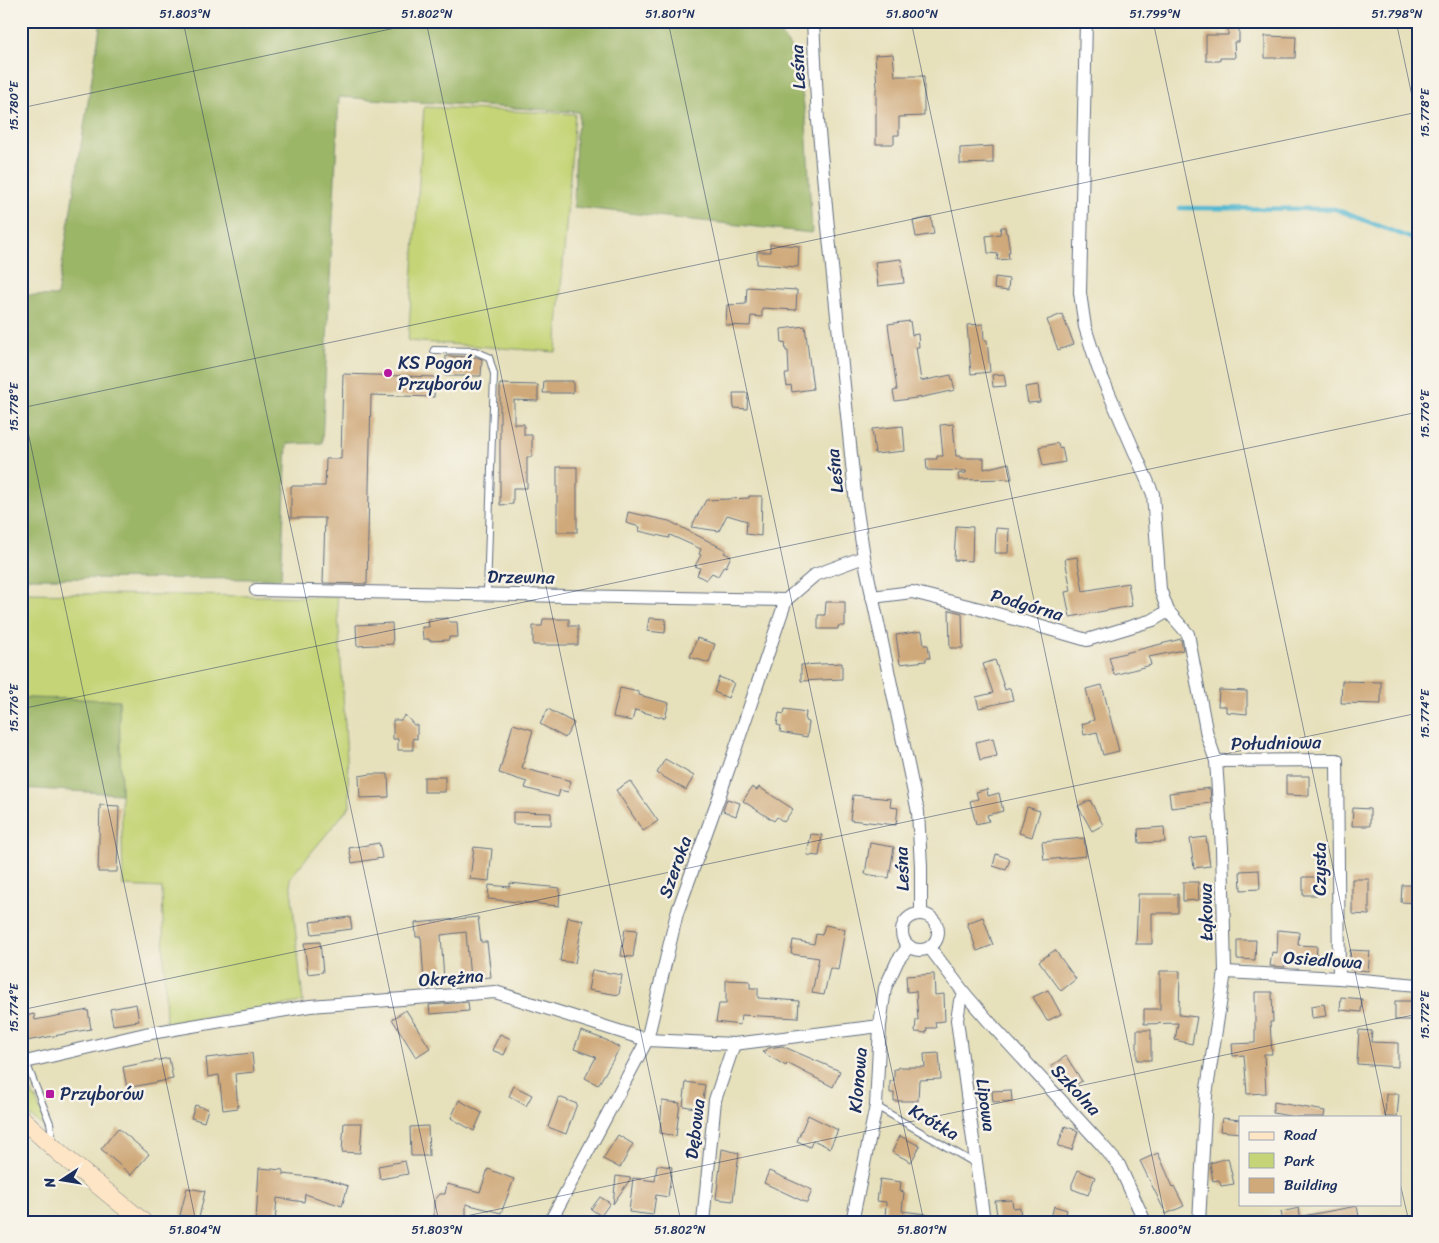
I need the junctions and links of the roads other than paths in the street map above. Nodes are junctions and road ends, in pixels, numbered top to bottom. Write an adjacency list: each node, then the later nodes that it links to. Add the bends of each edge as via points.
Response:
1 (813, 21): 4 (street, Leśna, via 818,120 851,462)
2 (1086, 21): 9 (street, via 1080,293 1098,368 1153,494 1160,589)
3 (434, 350): 6 (lane, via 474,351 489,357 494,374)
4 (864, 557): 7 (street, Leśna); 8 (street, via 815,575)
5 (256, 590): 6 (street, Drzewna)
6 (487, 594): 8 (street, Drzewna)
7 (872, 597): 9 (street, Podgórna, via 912,592 1087,640 1154,620); 12 (street, Leśna, via 918,812)
8 (786, 600): 20 (street, Szeroka, via 677,912)
9 (1168, 611): 11 (street, Łąkowa, via 1188,634 1207,735)
10 (1337, 760): 11 (street, Południowa); 16 (street, Czysta)
11 (1216, 761): 15 (street, Łąkowa)
12 (921, 913): 13 (street, via 910,916 903,925 903,937); 14 (street, via 932,917 938,927 937,939)
13 (909, 946): 14 (street, via 919,950); 19 (street, Klonowa, via 898,960 886,988)
14 (930, 948): 18 (street)
15 (1225, 972): 16 (street, Osiedlowa); 33 (street, Łąkowa, via 1206,1095)
16 (1339, 978): 17 (street, Osiedlowa)
17 (1418, 984)
18 (965, 994): 26 (street, Lipowa, via 960,1000 957,1020); 32 (street, Szkolna, via 1119,1165)
19 (880, 1026): 21 (street, Okrężna); 23 (street, Klonowa)
20 (647, 1040): 21 (street, Okrężna); 22 (street, Okrężna, via 495,992 310,1006 145,1034); 28 (street, Szeroka)
21 (734, 1044): 29 (street, Dębowa, via 715,1100)
22 (24, 1063): 25 (lane, via 50,1123)
23 (876, 1106): 26 (lane, Krótka); 30 (street, Klonowa)
24 (21, 1118): 25 (main road)
25 (54, 1147): 27 (main road)
26 (977, 1165): 31 (street, Lipowa)
27 (143, 1222)
28 (550, 1222)
29 (703, 1222)
30 (852, 1222)
31 (984, 1222)
32 (1145, 1222)
33 (1199, 1222)

